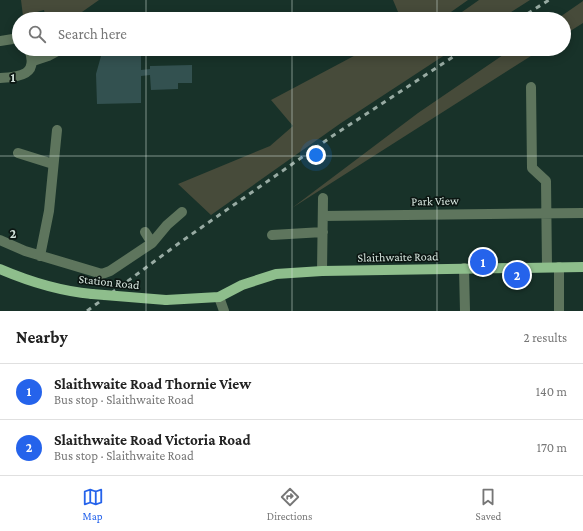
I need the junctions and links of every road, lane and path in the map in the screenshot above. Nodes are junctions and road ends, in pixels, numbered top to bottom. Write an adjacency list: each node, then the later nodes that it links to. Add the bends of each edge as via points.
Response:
1 (12, 39): 2 (street)
2 (0, 41)
3 (32, 56): 5 (street)
4 (48, 56): 5 (street)
5 (33, 61): 6 (street, via 28,72 16,77)
6 (0, 78)
7 (531, 87): 13 (street, via 532,168 546,182)
8 (57, 130): 10 (street)
9 (18, 153): 10 (street)
10 (53, 164): 21 (street, via 49,211)
11 (323, 198): 15 (street)
12 (182, 212): 20 (street)
13 (547, 213): 14 (street, Park View); 15 (street, Park View); 22 (street)
14 (583, 213)
15 (323, 216): 17 (street)
16 (145, 232): 20 (street)
17 (322, 232): 18 (street); 27 (street)
18 (272, 235)
19 (0, 240): 21 (street)
20 (152, 243): 21 (street, via 102,274)
21 (40, 256)
22 (547, 267): 23 (main road, Slaithwaite Road); 25 (main road, Slaithwaite Road)
23 (558, 267): 24 (main road, Slaithwaite Road); 31 (street)
24 (583, 267)
25 (464, 268): 27 (main road, Slaithwaite Road); 30 (street)
26 (0, 269): 28 (main road, Station Road, bridge, via 74,292 166,300)
27 (322, 271): 28 (main road, Slaithwaite Road, via 276,274 242,285)
28 (219, 298): 29 (street)
29 (224, 311)
30 (466, 311)
31 (559, 311)

